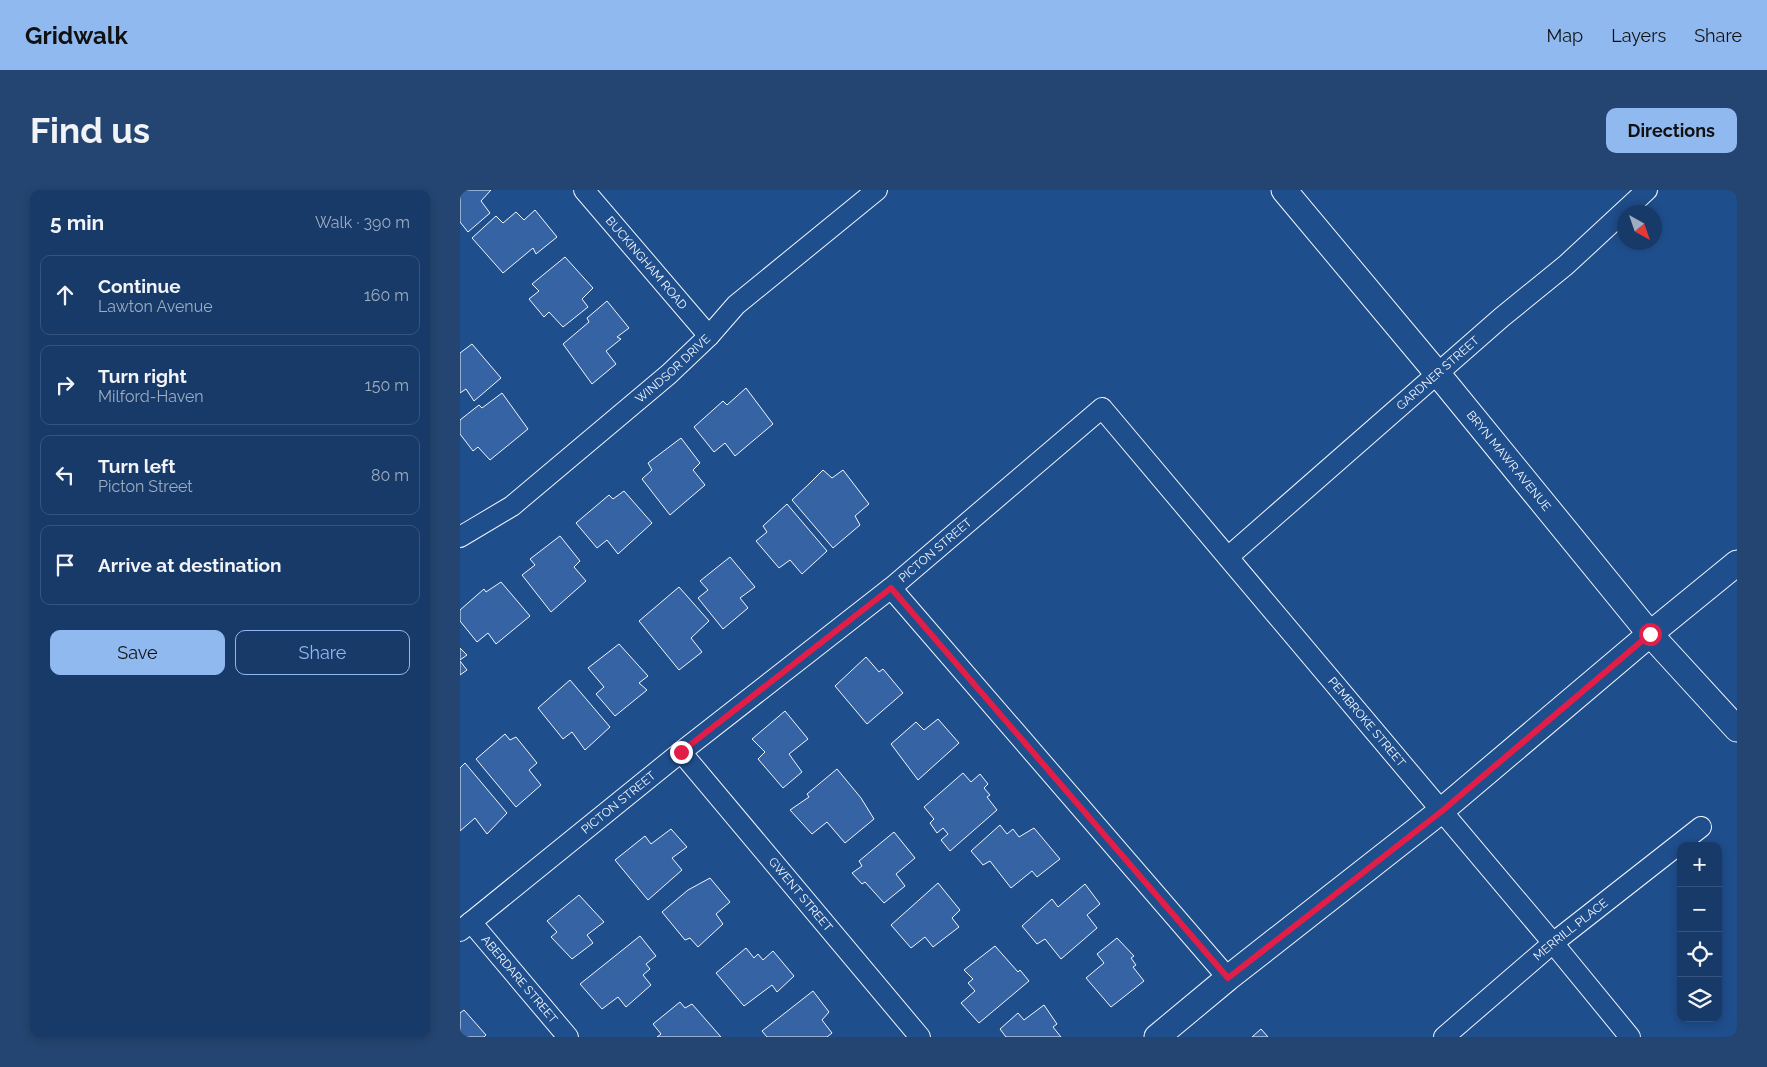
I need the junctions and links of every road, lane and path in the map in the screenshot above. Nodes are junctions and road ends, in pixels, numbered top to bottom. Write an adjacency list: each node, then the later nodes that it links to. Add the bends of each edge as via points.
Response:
1 (584, 190): 5 (street, BUCKINGHAM ROAD)
2 (877, 190): 5 (street, WINDSOR DRIVE, via 736,305)
3 (1284, 190): 6 (street, BRYN MAWR AVENUE)
4 (1647, 190): 6 (street, GARDNER STREET, via 1566,265)
5 (709, 336): 8 (street, WINDSOR DRIVE, via 670,374 512,506)
6 (1437, 374): 9 (street, GARDNER STREET); 12 (street, BRYN MAWR AVENUE)
7 (1102, 408): 9 (street, PEMBROKE STREET); 11 (street, PICTON STREET)
8 (462, 532)
9 (1228, 557): 15 (street, PEMBROKE STREET)
10 (1737, 563): 12 (street)
11 (891, 588): 14 (street, PICTON STREET); 19 (street)
12 (1650, 634): 13 (street, BRYN MAWR AVENUE); 15 (street)
13 (1737, 729)
14 (681, 752): 17 (street, PICTON STREET); 21 (street, GWENT STREET)
15 (1442, 811): 18 (street, PEMBROKE STREET); 19 (street)
16 (1701, 827): 18 (street, MERRILL PLACE)
17 (466, 927): 20 (street, ABERDARE STREET)
18 (1553, 943): 23 (street, MERRILL PLACE); 24 (street, PEMBROKE STREET)
19 (1228, 978): 22 (street)
20 (568, 1037)
21 (920, 1037)
22 (1157, 1037)
23 (1444, 1037)
24 (1630, 1037)

